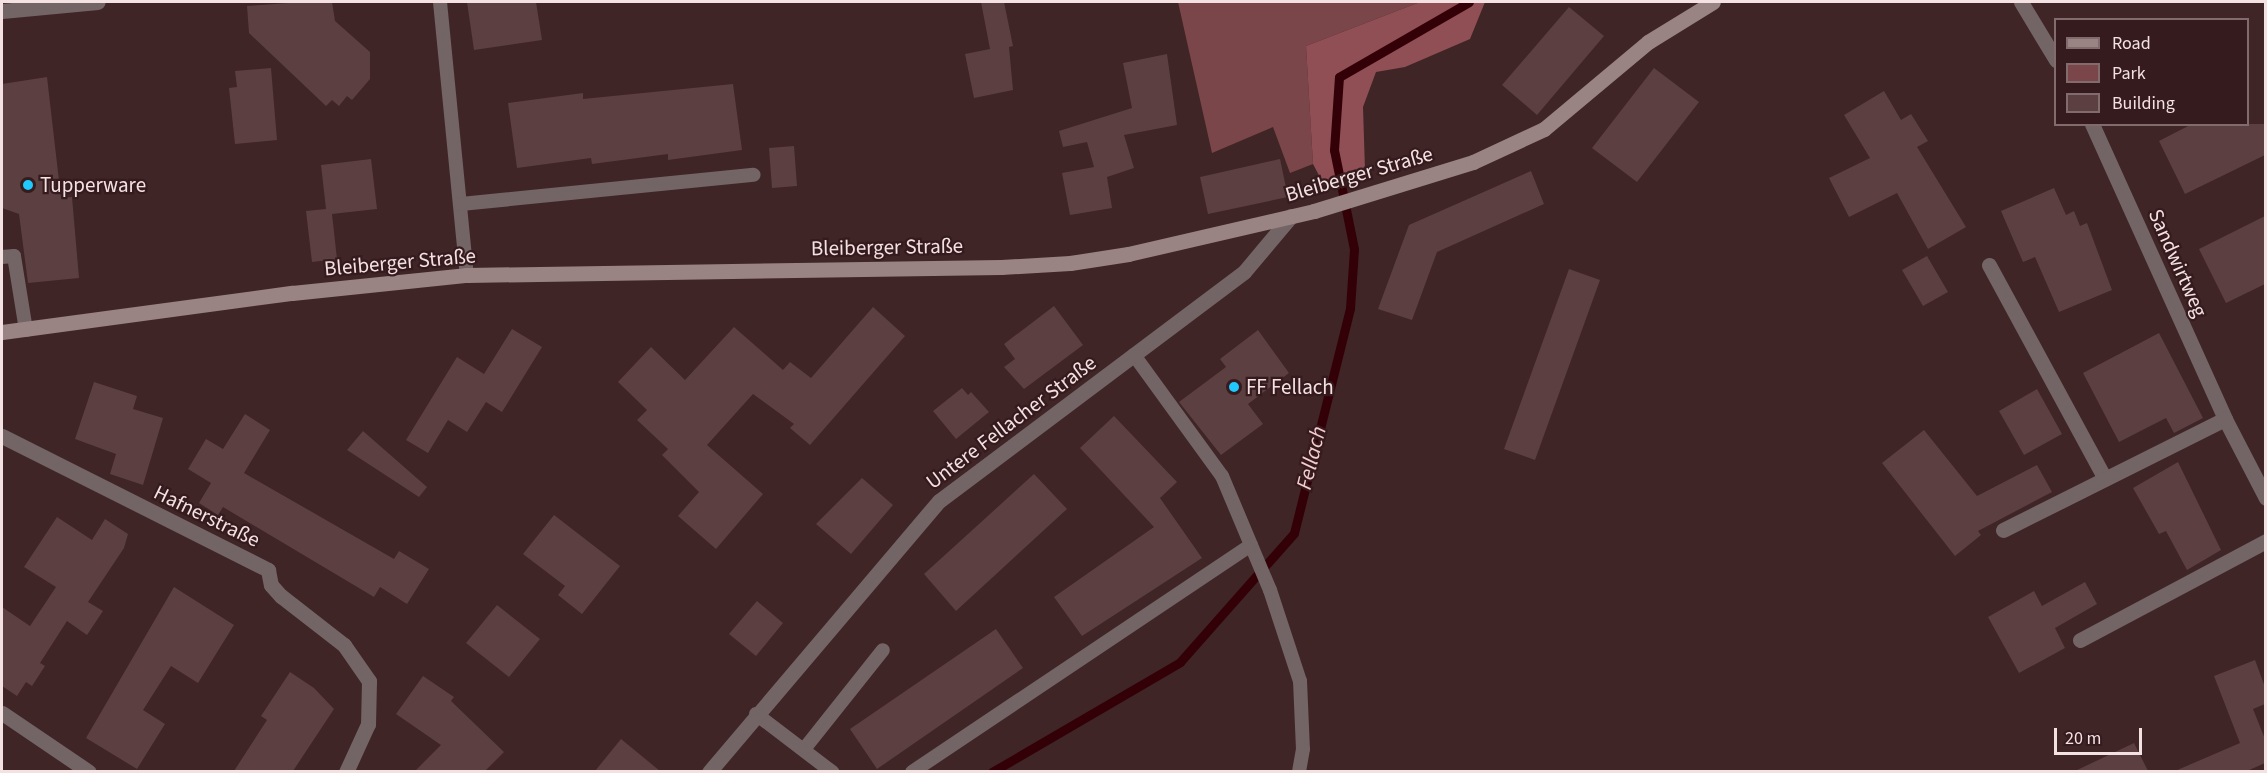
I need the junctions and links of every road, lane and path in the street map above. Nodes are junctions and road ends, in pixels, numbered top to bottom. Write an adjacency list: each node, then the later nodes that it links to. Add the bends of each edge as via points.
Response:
1 (98, 2): 5 (street)
2 (440, 2): 9 (lane)
3 (1713, 2): 10 (main road, Bleiberger Straße, via 1648,42 1544,129 1473,162)
4 (2021, 2): 6 (street)
5 (2, 11)
6 (2054, 58)
7 (2093, 126): 17 (street, Sandwirtweg)
8 (754, 175): 9 (lane)
9 (461, 204): 13 (lane)
10 (1292, 216): 13 (main road, Bleiberger Straße, via 1128,254 1071,263); 16 (street, Untere Fellacher Straße, via 1244,272)
11 (2, 257): 14 (lane, via 14,255)
12 (1989, 265): 19 (street)
13 (467, 275): 14 (main road, Bleiberger Straße, via 292,293)
14 (26, 330): 15 (main road, Bleiberger Straße)
15 (2, 333)
16 (1134, 355): 23 (lane, via 1222,476); 27 (street, Untere Fellacher Straße, via 939,501)
17 (2225, 419): 19 (street); 20 (street, Sandwirtweg)
18 (2, 436): 30 (street, Hafnerstraße, via 268,570 271,585 281,596 344,645 369,681 368,724)
19 (2105, 479): 21 (street)
20 (2265, 492)
21 (2002, 530)
22 (2265, 541): 24 (street)
23 (1253, 549): 33 (lane); 34 (lane, via 1300,681 1303,749)
24 (2080, 640)
25 (883, 650): 28 (lane)
26 (2, 714): 29 (street)
27 (756, 714): 28 (lane); 31 (street, Untere Fellacher Straße)
28 (804, 748): 32 (lane)
29 (89, 771)
30 (346, 771)
31 (709, 771)
32 (832, 771)
33 (912, 771)
34 (1299, 771)

